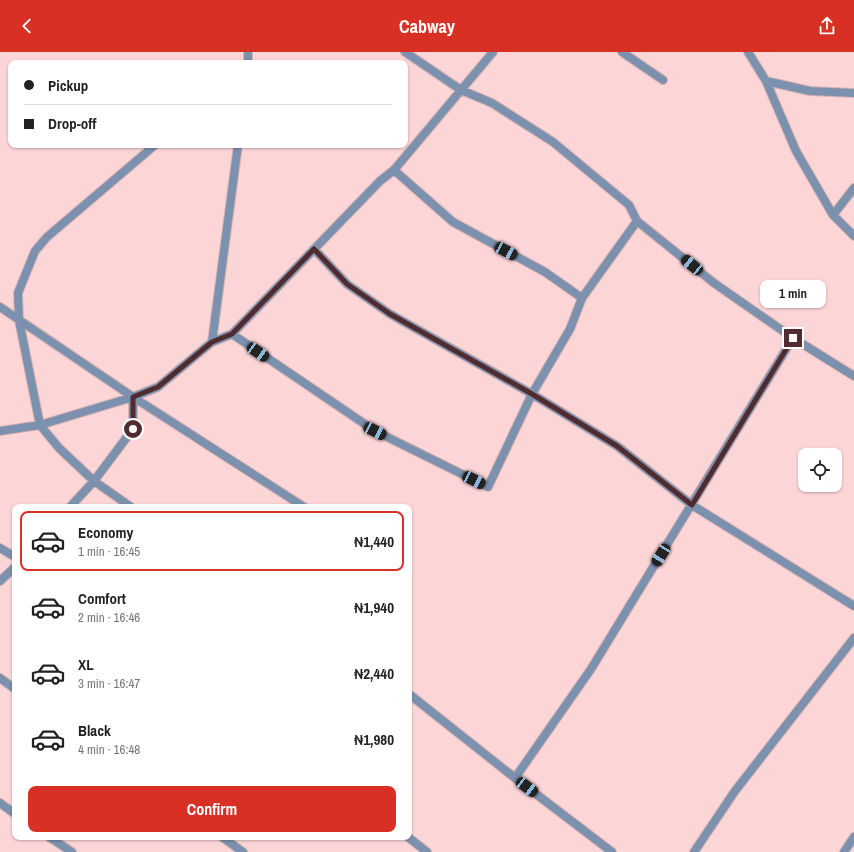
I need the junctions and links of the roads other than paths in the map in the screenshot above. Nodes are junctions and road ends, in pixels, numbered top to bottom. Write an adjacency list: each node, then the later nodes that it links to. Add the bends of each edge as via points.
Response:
1 (405, 52): 7 (street)
2 (493, 52): 7 (street)
3 (622, 52): 5 (street)
4 (748, 52): 6 (street)
5 (663, 80)
6 (766, 82): 8 (street, via 810,91); 13 (street, via 796,151)
7 (461, 90): 11 (street); 14 (street, via 492,103 553,142 629,205)
8 (854, 94)
9 (151, 148): 19 (street, via 47,237 35,252 18,293)
10 (238, 148): 22 (street)
11 (394, 170): 16 (street, via 380,181); 17 (street, via 453,222 545,272)
12 (854, 188): 13 (street)
13 (833, 215): 15 (street)
14 (637, 221): 17 (street); 21 (street, via 714,283)
15 (854, 236)
16 (314, 249): 20 (street); 24 (street, via 347,284 390,314)
17 (582, 298): 24 (street, via 570,330)
18 (0, 307): 19 (street)
19 (19, 320): 25 (street); 26 (street)
20 (232, 334): 22 (street); 24 (street, via 375,431 488,487)
21 (793, 338): 23 (street); 32 (street)
22 (212, 342): 25 (street, via 158,387)
23 (854, 376)
24 (532, 394): 32 (street, via 617,446)
25 (133, 397): 26 (street); 28 (street, via 133,429); 31 (street)
26 (40, 425): 27 (street); 28 (street, via 59,448)
27 (0, 431)
28 (94, 481): 29 (street); 30 (street)
29 (73, 504)
30 (127, 504)
31 (299, 504)
32 (692, 505): 37 (street); 42 (street, via 591,669)
33 (0, 548): 34 (street)
34 (12, 555)
35 (12, 570): 36 (street)
36 (0, 580)
37 (854, 606)
38 (854, 638): 53 (street, via 735,791)
39 (0, 678): 40 (street)
40 (12, 687)
41 (412, 696): 42 (street)
42 (514, 778): 52 (street)
43 (0, 803): 44 (street)
44 (12, 812)
45 (854, 837): 54 (street)
46 (54, 840): 49 (street)
47 (226, 840): 50 (street)
48 (412, 840): 51 (street)
49 (72, 852)
50 (243, 852)
51 (427, 852)
52 (612, 852)
53 (694, 852)
54 (844, 852)

